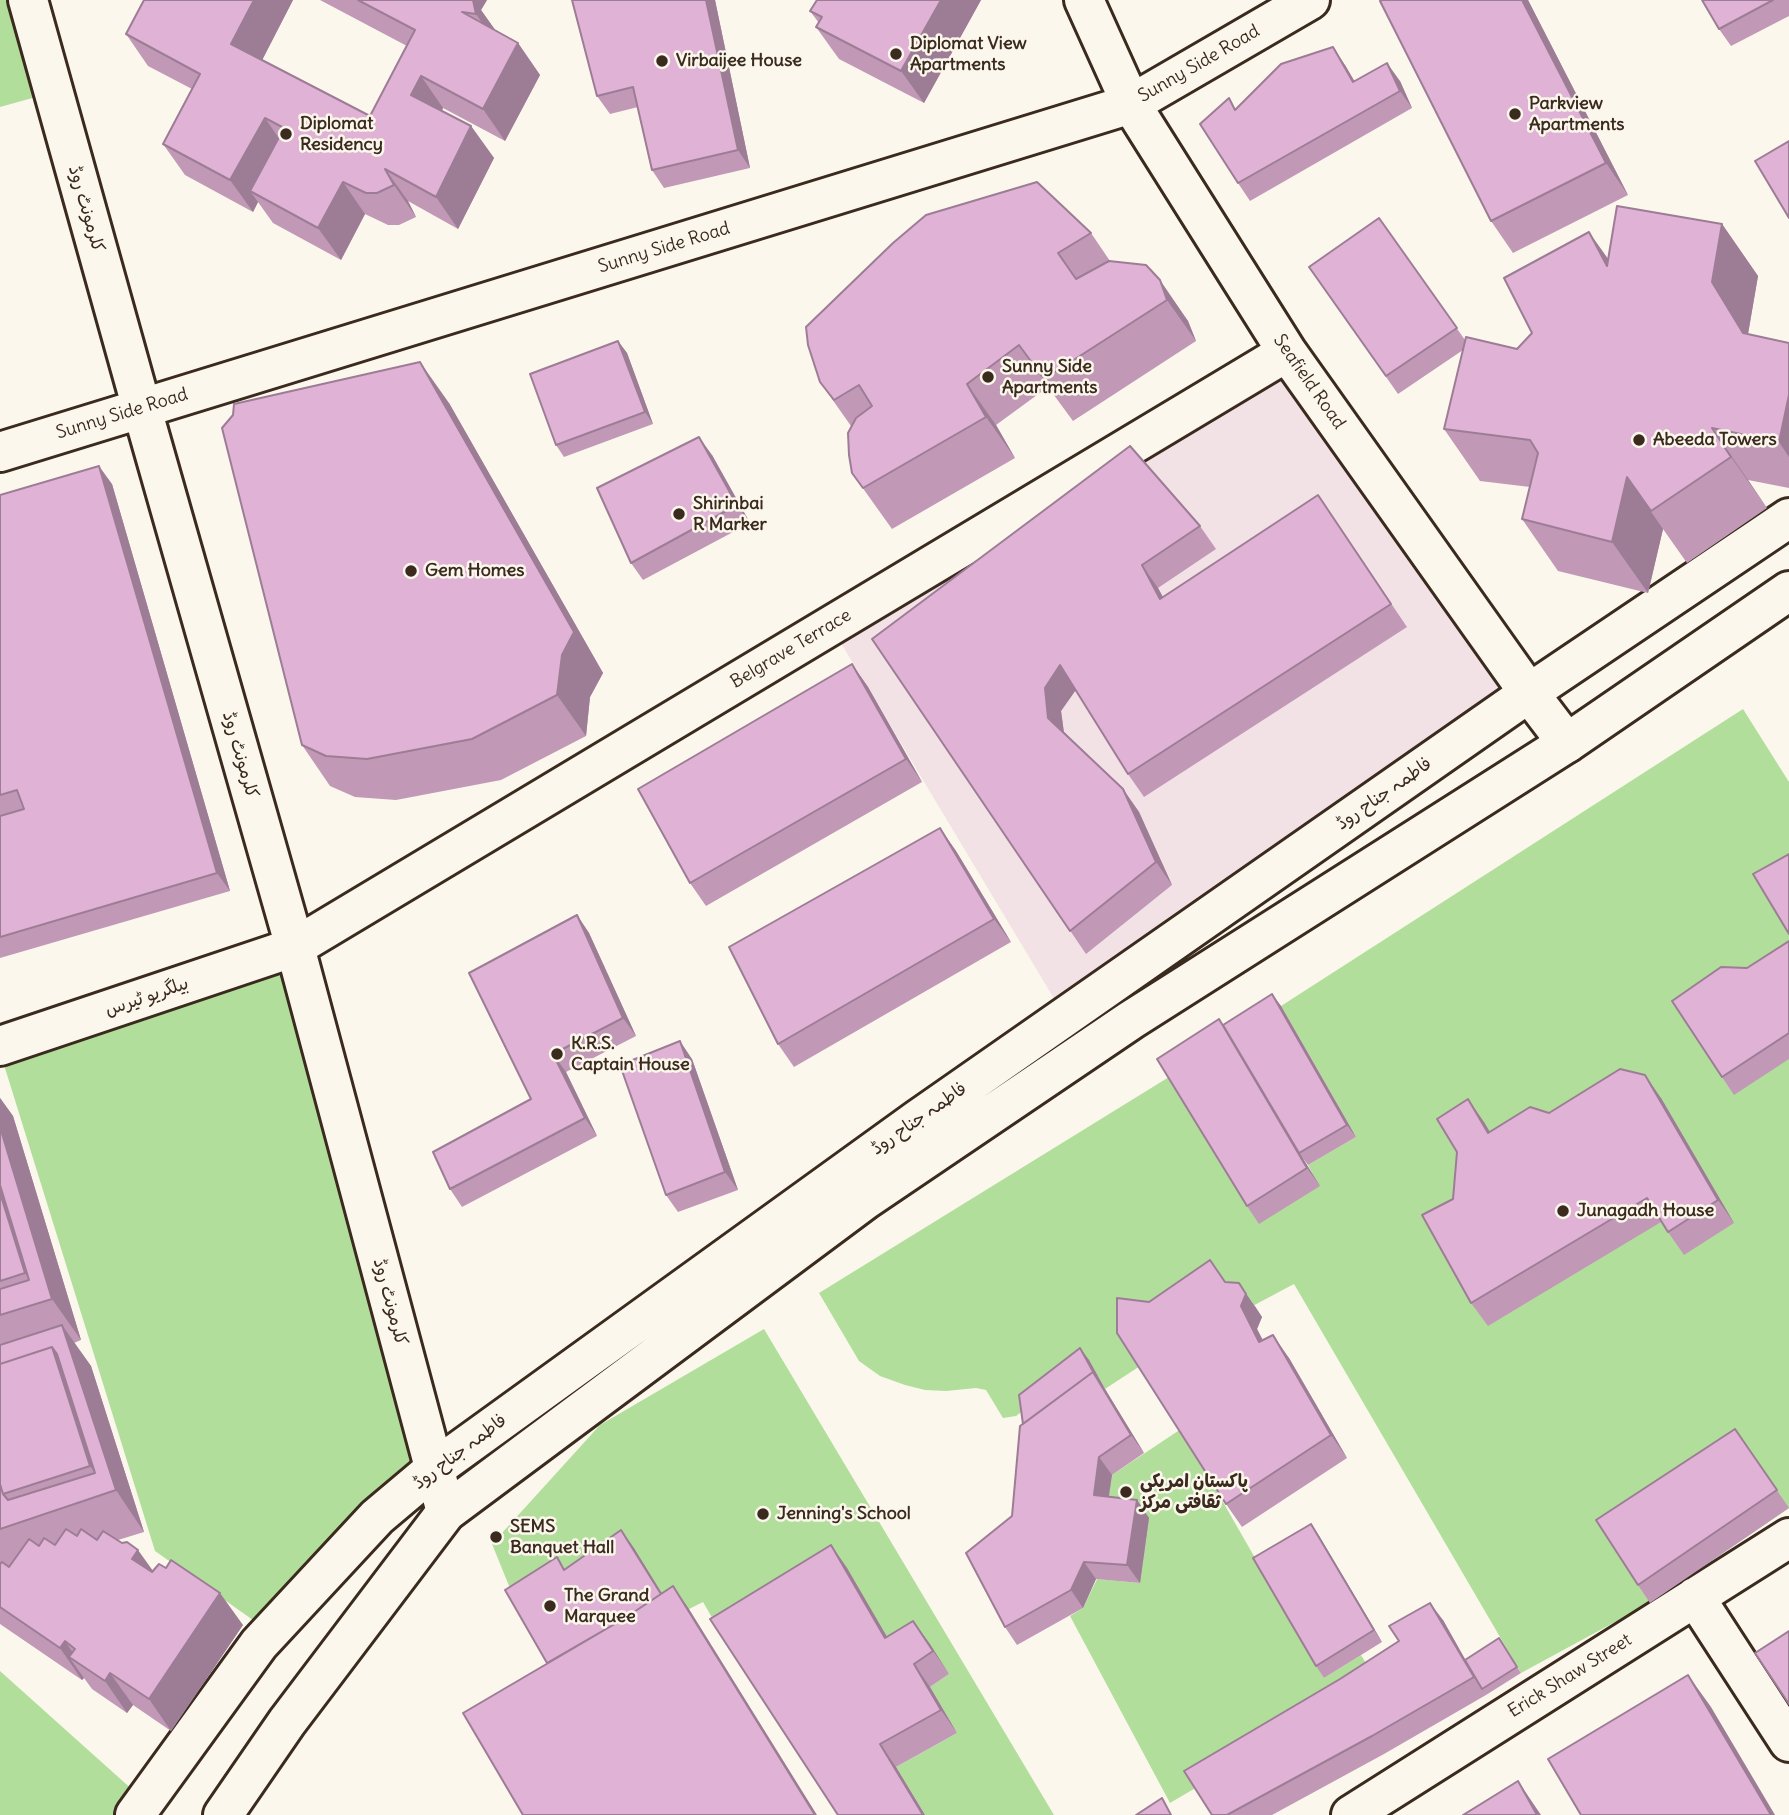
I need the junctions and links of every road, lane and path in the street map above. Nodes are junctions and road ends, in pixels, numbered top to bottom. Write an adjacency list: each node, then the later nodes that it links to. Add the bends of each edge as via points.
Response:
1 (28, 0): 6 (street, کلرمونٹ روڈ)
2 (1084, 0): 4 (street, Seafield Road)
3 (1310, 0): 4 (street, Sunny Side Road)
4 (1130, 104): 5 (street, Seafield Road); 6 (street, Sunny Side Road)
5 (1287, 352): 10 (street, Seafield Road); 12 (street, Belgrave Terrace)
6 (142, 409): 7 (street, Sunny Side Road); 12 (street, کلرمونٹ روڈ)
7 (0, 452)
8 (1789, 518): 10 (street, فاطمہ جناح روڈ)
9 (1789, 591): 11 (street, فاطمہ جناح روڈ)
10 (1529, 693): 11 (street, Seafield Road); 14 (street, فاطمہ جناح روڈ, via 918,1120)
11 (1567, 743): 15 (street, فاطمہ جناح روڈ, via 1131,1020 876,1192)
12 (295, 947): 13 (street, بیلگریو ٹیرس); 14 (street, کلرمونٹ روڈ)
13 (0, 1046)
14 (434, 1469): 15 (street, کلرمونٹ روڈ); 19 (street, فاطمہ جناح روڈ, via 377,1517 259,1644)
15 (446, 1512): 20 (street, فاطمہ جناح روڈ)
16 (1789, 1538): 17 (street, Erick Shaw Street)
17 (1695, 1597): 18 (street); 21 (street, Erick Shaw Street)
18 (1789, 1742)
19 (135, 1815)
20 (222, 1815)
21 (1352, 1815)

